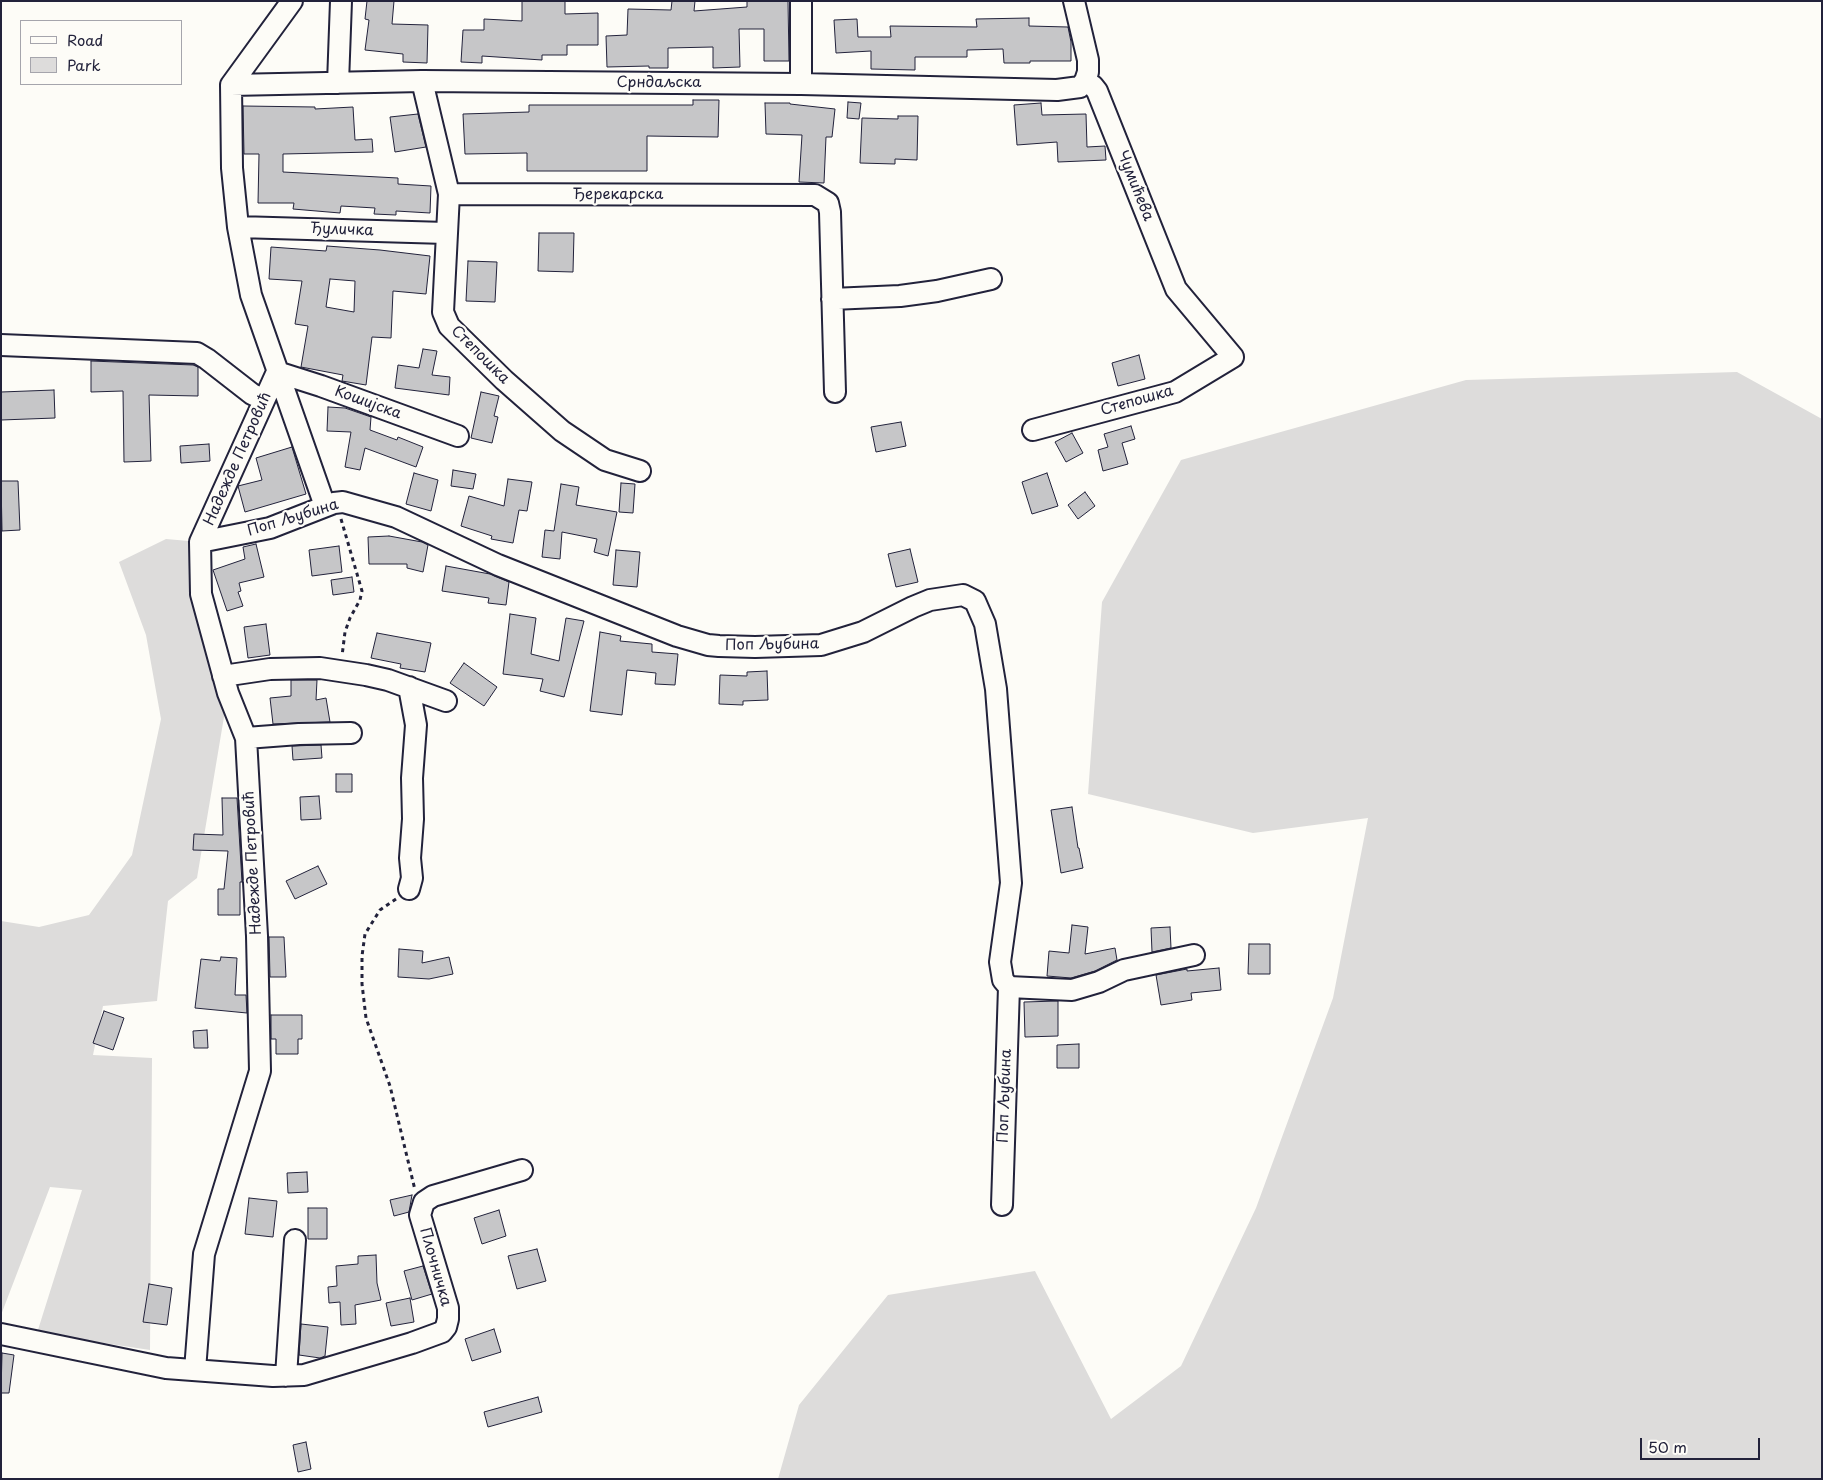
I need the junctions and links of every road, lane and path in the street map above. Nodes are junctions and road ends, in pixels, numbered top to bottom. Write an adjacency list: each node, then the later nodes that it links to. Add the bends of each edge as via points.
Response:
1 (292, 1): 9 (street)
2 (341, 1): 7 (street)
3 (801, 1): 8 (street)
4 (1074, 1): 6 (street, via 1088,60)
5 (422, 81): 7 (street, Срндаљска); 8 (street, Срндаљска); 10 (street, Степошка)
6 (1085, 81): 8 (street, Срндаљска, via 1080,86 1057,90); 16 (street, Чумићева, via 1097,91 1176,289)
7 (338, 82): 9 (street, Срндаљска)
8 (801, 84)
9 (231, 85): 11 (street, Надежде Петровић, via 232,168)
10 (449, 194): 12 (street, Степошка); 14 (street, Ђерекарска, via 815,195 828,203)
11 (238, 227): 12 (street, Ђуличка); 17 (street, Надежде Петровић, via 251,295)
12 (446, 232): 22 (street, Степошка, via 443,312 449,326 562,431 605,460)
13 (991, 278): 14 (street, via 900,296)
14 (832, 299): 18 (street)
15 (1, 346): 19 (street, via 197,353)
16 (1234, 357): 20 (street, Степошка, via 1175,392)
17 (277, 372): 19 (street, Надежде Петровић); 21 (street, Кошијска); 23 (street, Надежде Петровић)
18 (835, 392)
19 (264, 400): 24 (street, Надежде Петровић)
20 (1033, 430)
21 (458, 436)
22 (640, 471)
23 (329, 504): 24 (street, Поп Љубина, via 270,528); 25 (path, via 341,521 362,591 345,632); 33 (street, Поп Љубина, via 351,504 396,517 498,565 677,636 708,645 821,645 863,632 930,600 962,595 975,601 985,624 1001,743 1011,883 1000,962 1003,980)
24 (200, 542): 26 (street, Надежде Петровић, via 201,594)
25 (344, 671): 26 (street, via 295,668); 27 (street)
26 (224, 676): 30 (street, Надежде Петровић)
27 (409, 687): 28 (street); 31 (street, via 416,725 412,778 412,878)
28 (446, 701)
29 (351, 733): 30 (street)
30 (246, 738): 39 (street, Надежде Петровић, via 257,936 260,1071 204,1254)
31 (409, 889): 35 (path, via 384,906 370,924 362,945 362,984 366,1018 390,1086 412,1181)
32 (1194, 955): 33 (street, via 1124,970 1072,990)
33 (1009, 987): 36 (street, Поп Љубина)
34 (522, 1170): 35 (street, via 432,1196)
35 (424, 1202): 40 (street, Плочничка, via 420,1214 448,1308 446,1327 442,1332 325,1369)
36 (1002, 1205)
37 (296, 1240): 40 (street)
38 (1, 1334): 39 (street, Плочничка, via 166,1368)
39 (195, 1370): 40 (street, Плочничка)
40 (286, 1376)

